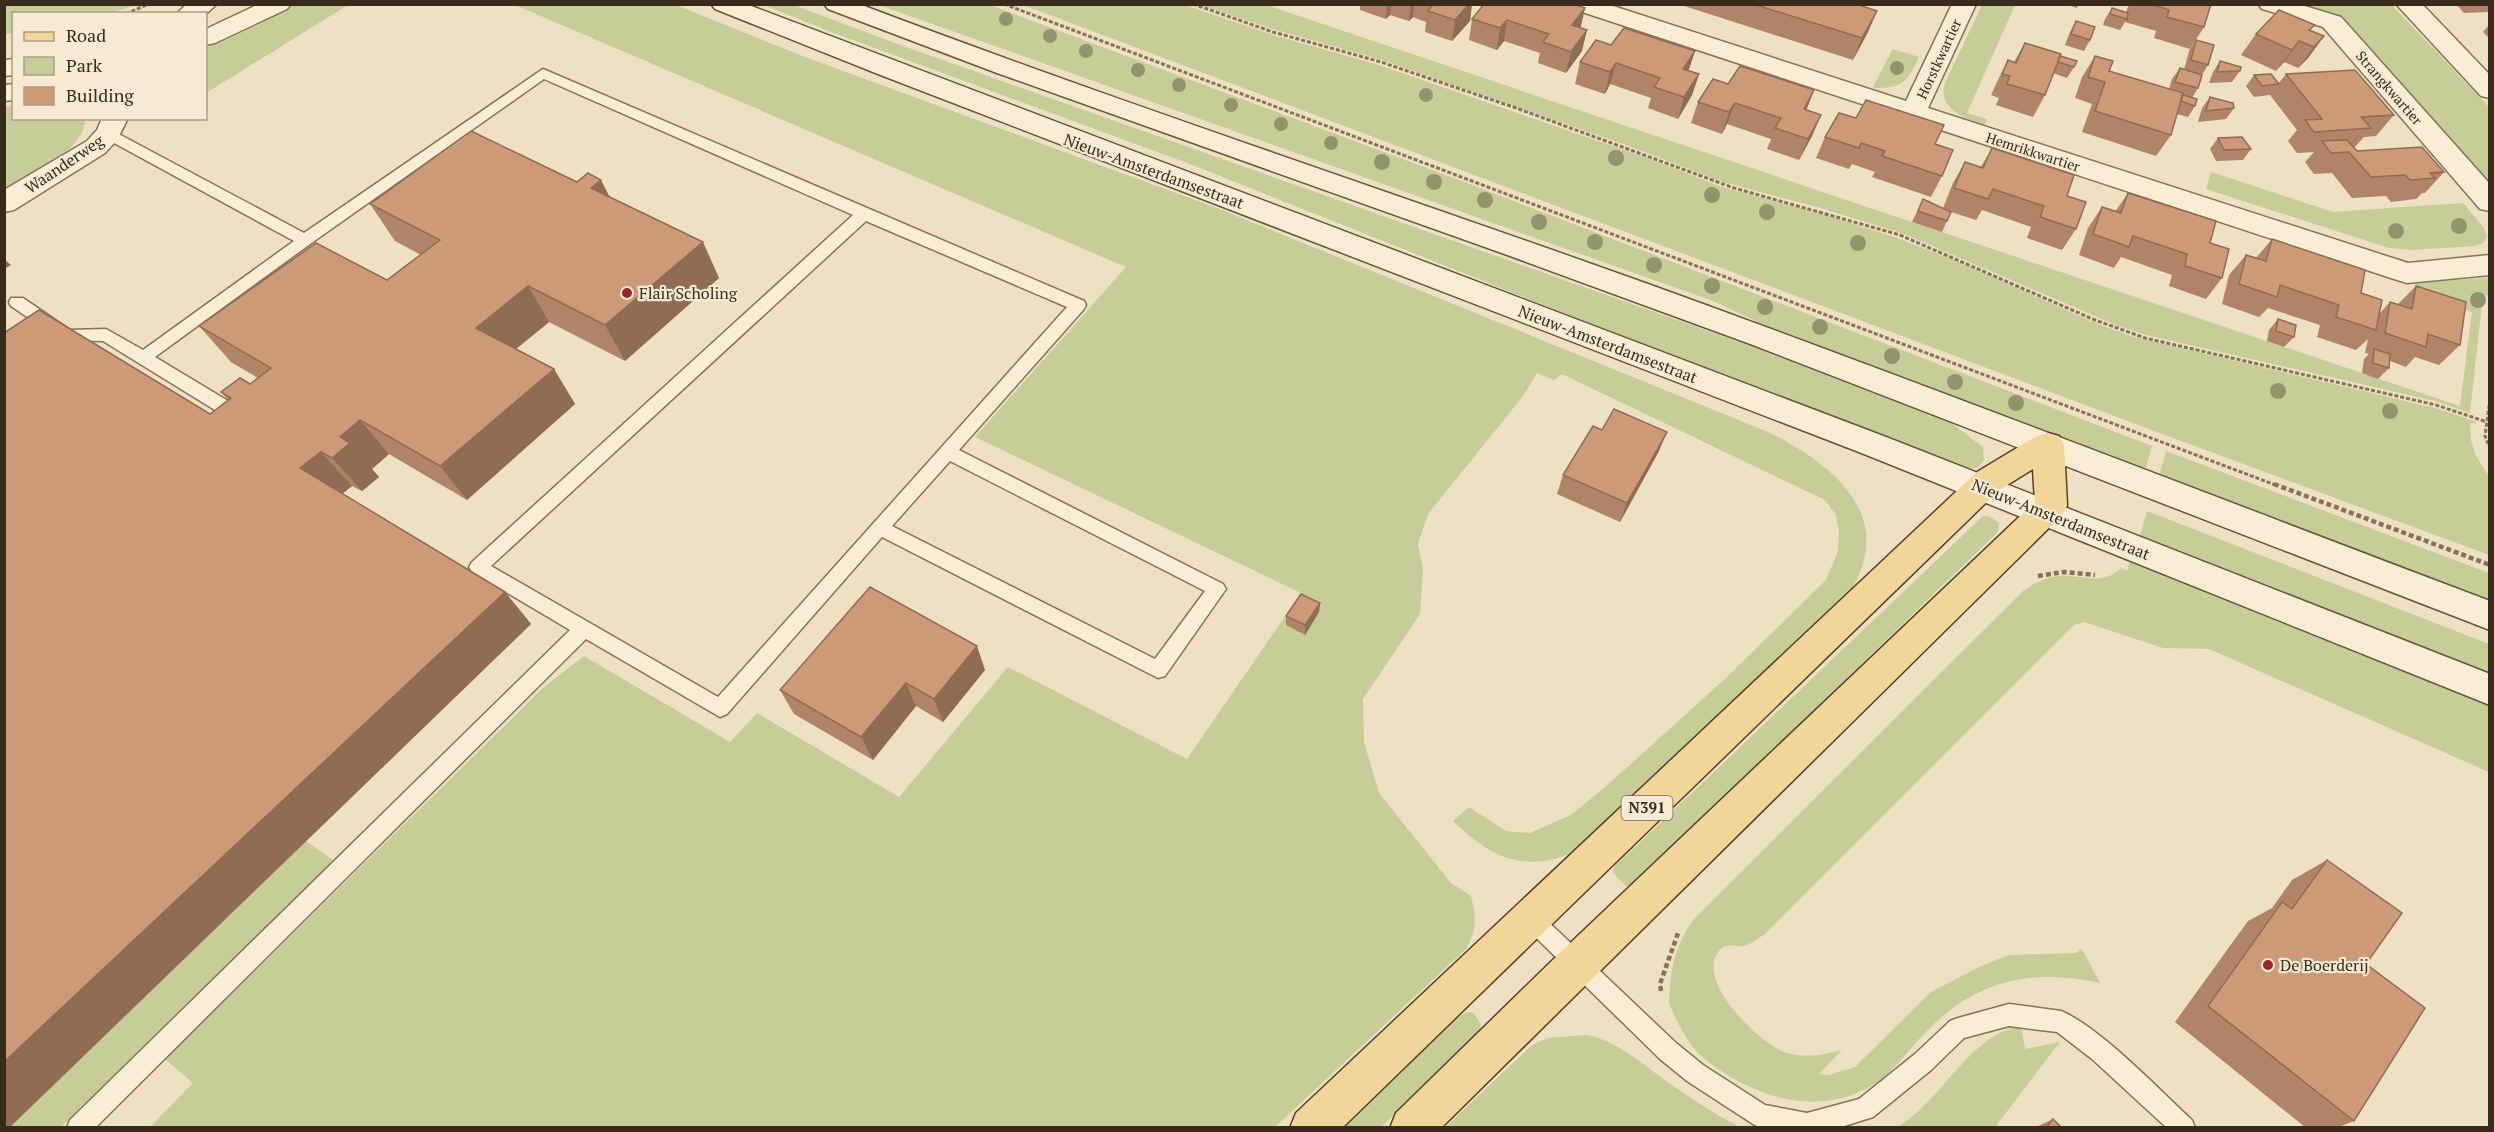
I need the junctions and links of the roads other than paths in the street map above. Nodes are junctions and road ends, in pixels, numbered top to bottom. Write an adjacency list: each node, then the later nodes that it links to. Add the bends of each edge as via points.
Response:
1 (205, 4): 10 (main road)
2 (279, 4): 9 (main road)
3 (723, 4): 25 (main road, Nieuw-Amsterdamsestraat)
4 (836, 4): 23 (main road, via 990,64 1522,249)
5 (1581, 4): 13 (main road, Hemrikkwartier)
6 (1964, 4): 13 (main road, Horstkwartier)
7 (2270, 4): 15 (main road, Strangkwartier, via 2332,22)
8 (2408, 4): 12 (main road)
9 (262, 10): 11 (main road)
10 (191, 12)
11 (207, 38)
12 (2490, 90)
13 (1914, 113): 19 (main road, Hemrikkwartier, via 2407,273)
14 (112, 126): 16 (main road, Waanderweg, via 96,147); 18 (lane, via 136,152)
15 (2490, 202)
16 (4, 203)
17 (864, 214): 18 (lane, via 543,74); 24 (lane, via 1078,305); 29 (lane, via 478,567)
18 (305, 240): 21 (lane)
19 (2490, 265)
20 (17, 302): 21 (lane, via 67,336 106,335)
21 (144, 357): 22 (lane)
22 (246, 420)
23 (2048, 445): 25 (main road, N391); 26 (main road, via 2051,506); 28 (main road)
24 (947, 452): 27 (lane); 27 (lane, via 1218,589 1158,670)
25 (1982, 488): 26 (main road, Nieuw-Amsterdamsestraat); 31 (main road, N391)
26 (2044, 512): 30 (main road, Nieuw-Amsterdamsestraat); 32 (main road)
27 (880, 528): 29 (lane, via 720,708)
28 (2490, 616)
29 (583, 630): 33 (lane)
30 (2490, 690)
31 (1532, 919): 32 (lane); 34 (main road, N391)
32 (1578, 963): 35 (main road); 36 (lane, via 1668,1051 1761,1116 1808,1124 1865,1109 1958,1029 2009,1015 2061,1022 2100,1051)
33 (78, 1128)
34 (1311, 1128)
35 (1411, 1128)
36 (2184, 1128)

